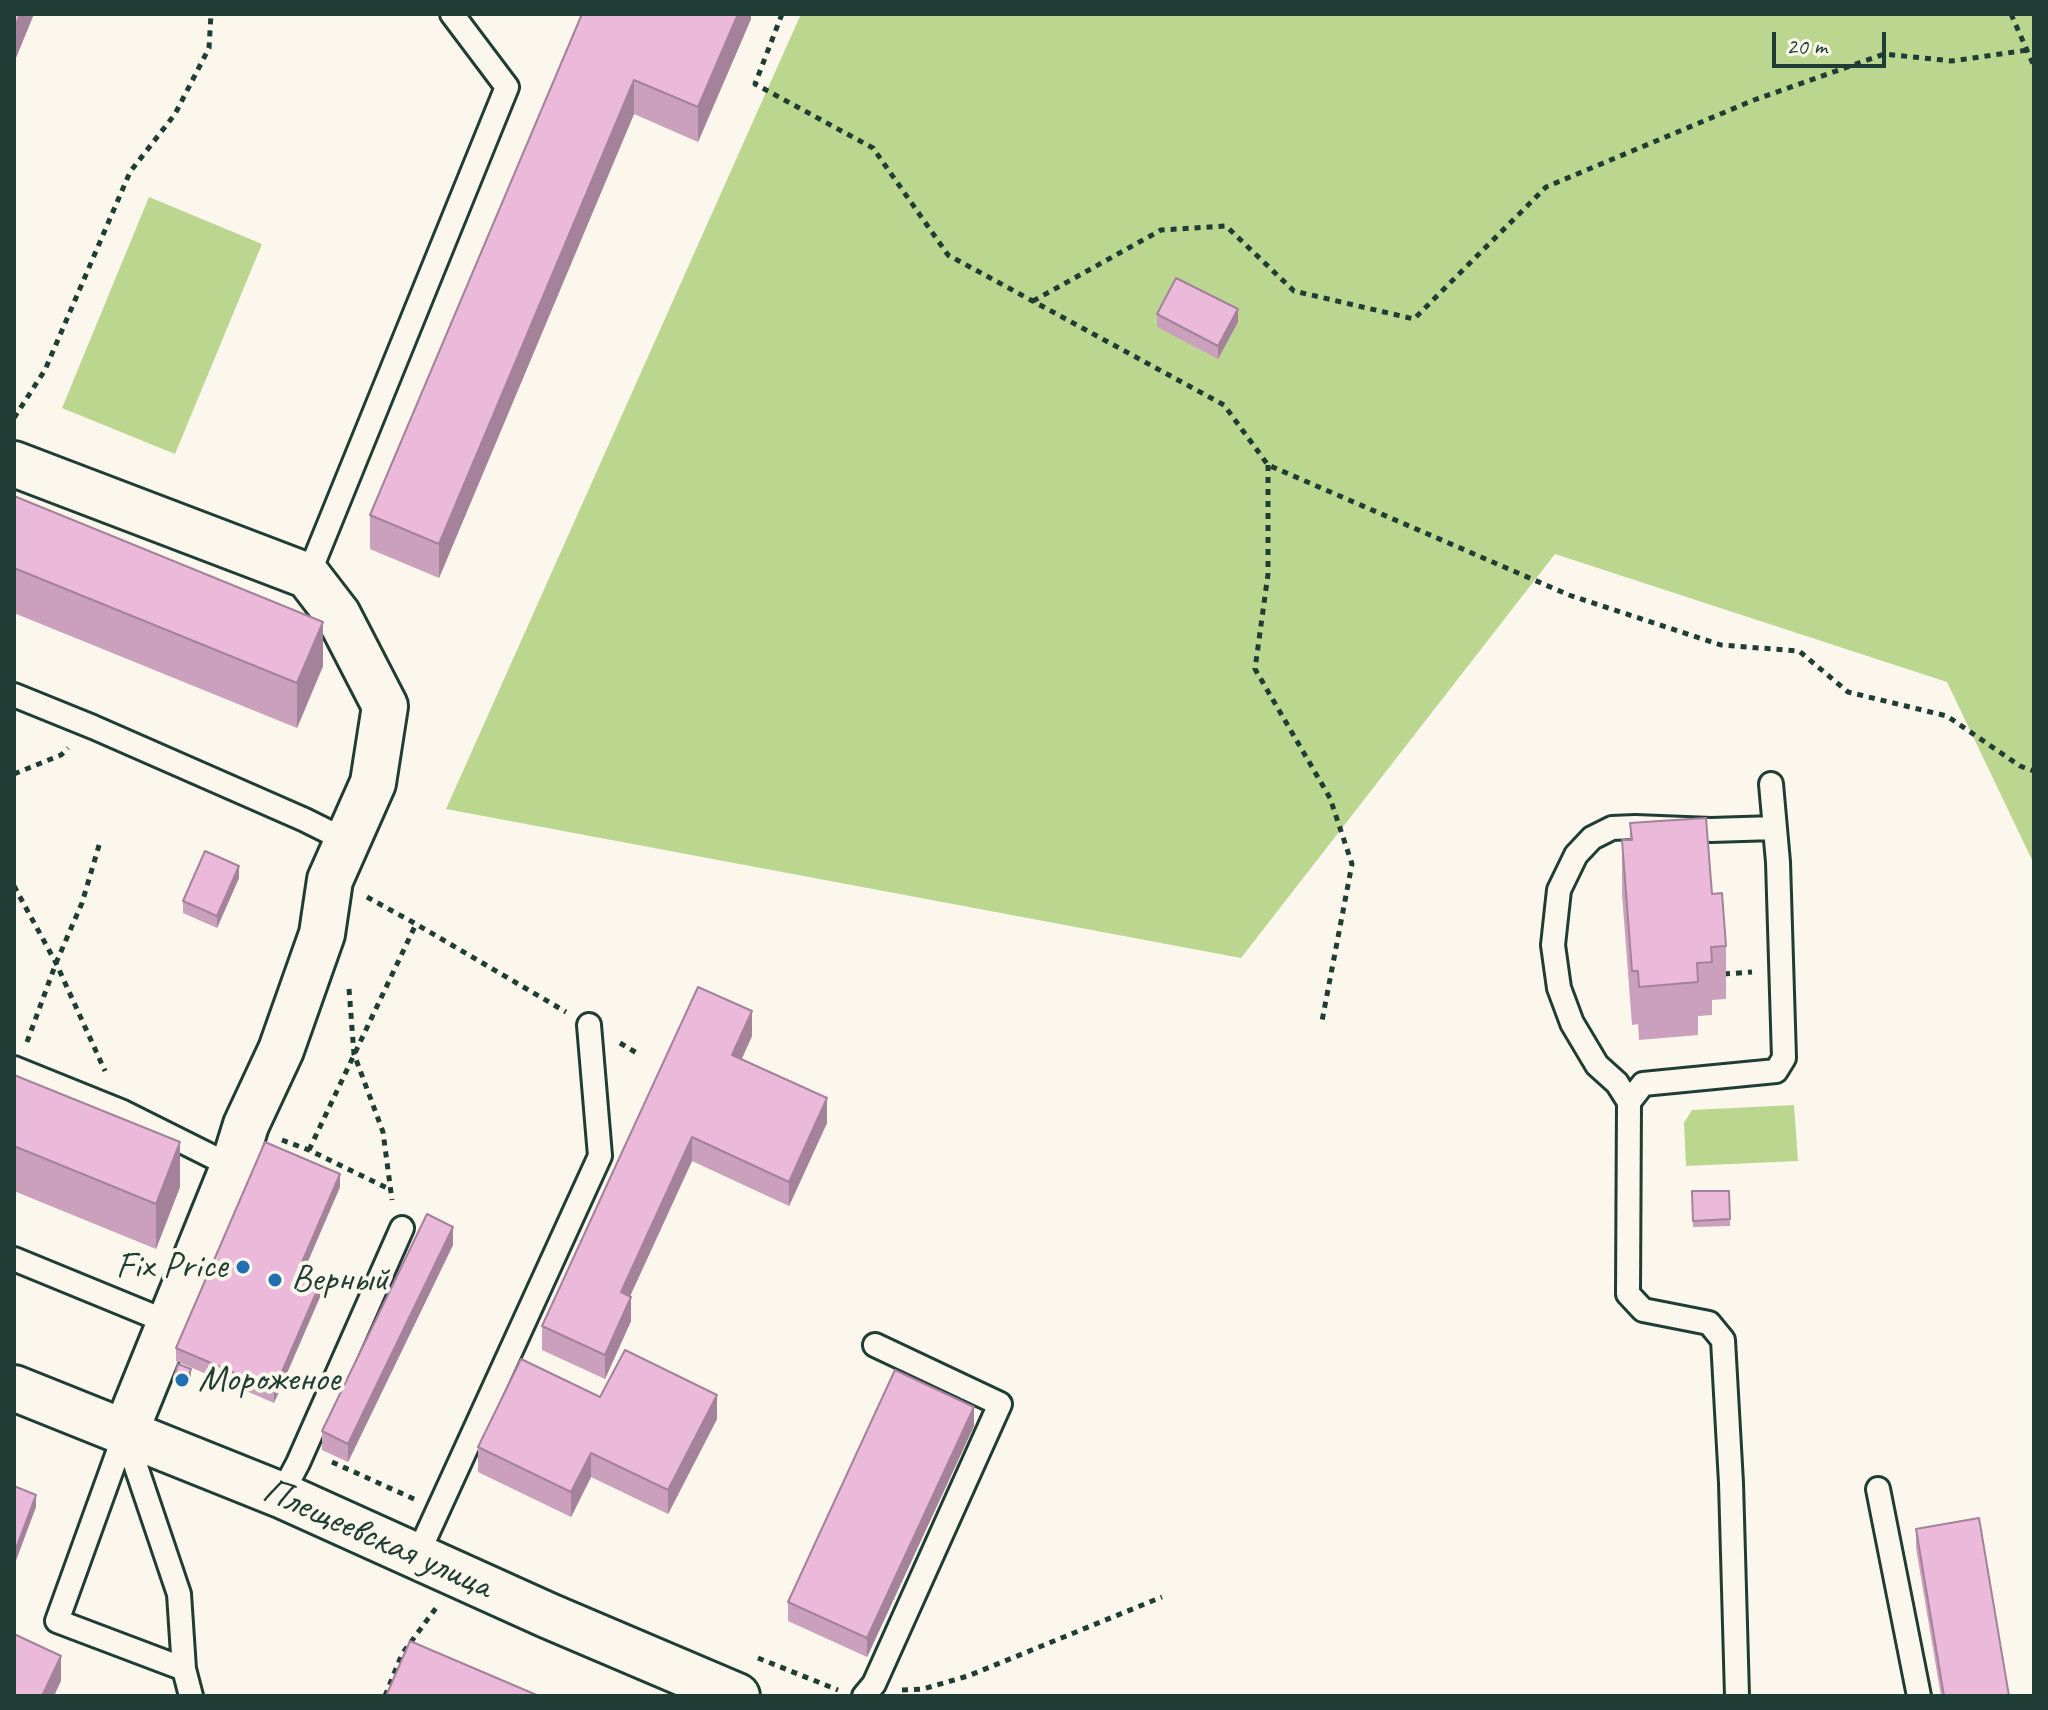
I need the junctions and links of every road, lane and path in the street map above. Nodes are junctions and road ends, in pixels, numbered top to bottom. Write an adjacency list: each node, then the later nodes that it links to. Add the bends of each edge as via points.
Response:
1 (211, 14): 8 (path, via 209,48 175,114 130,172 45,370)
2 (452, 14): 11 (lane, via 507,87)
3 (782, 14): 7 (path, via 755,84 873,148 948,255)
4 (2011, 14): 5 (path)
5 (2028, 50): 6 (path); 7 (path, via 1952,61 1884,54 1754,100 1546,187 1414,319 1294,291 1226,226 1161,230)
6 (2034, 66)
7 (1032, 302): 10 (path, via 1224,405)
8 (14, 418)
9 (14, 464): 11 (street)
10 (1268, 465): 14 (path, via 1569,595 1721,645 1799,651 1848,692 1947,716); 27 (path, via 1268,574 1255,669 1330,798 1352,864)
11 (308, 576): 18 (street, via 338,615 385,706 373,783)
12 (14, 695): 13 (lane)
13 (93, 727): 15 (path, via 61,755); 18 (lane)
14 (2034, 771)
15 (14, 774)
16 (1771, 784): 17 (lane)
17 (1775, 828): 32 (lane, via 1784,1058 1776,1071 1643,1084); 32 (lane, via 1612,828 1576,855 1559,890 1553,945 1559,988 1597,1065)
18 (347, 841): 36 (street, via 330,880 322,934)
19 (100, 842): 23 (path)
20 (14, 886): 23 (path)
21 (366, 897): 22 (path)
22 (416, 924): 28 (path); 29 (path)
23 (56, 963): 31 (path); 33 (path)
24 (1761, 971): 25 (path)
25 (1724, 974)
26 (350, 980): 29 (path)
27 (1322, 1021)
28 (589, 1025): 30 (path); 45 (lane, via 600,1156)
29 (354, 1054): 35 (path); 35 (path, via 383,1132 390,1190)
30 (640, 1055)
31 (15, 1069): 33 (lane)
32 (1629, 1102): 53 (lane, via 1628,1294 1643,1310 1709,1323 1723,1340)
33 (123, 1112): 36 (lane)
34 (270, 1135): 35 (path)
35 (309, 1150)
36 (233, 1167): 39 (street)
37 (402, 1228): 43 (lane)
38 (14, 1259): 39 (lane)
39 (170, 1323): 42 (street)
40 (875, 1345): 49 (lane, via 1000,1404)
41 (14, 1388): 42 (street, Плещеевская улица)
42 (125, 1433): 43 (street, Плещеевская улица); 48 (lane, via 179,1594); 48 (lane, via 57,1621)
43 (289, 1479): 45 (street, Плещеевская улица); 45 (path, via 319,1456 422,1503)
44 (1878, 1489): 54 (lane)
45 (424, 1541): 52 (street, Плещеевская улица)
46 (1162, 1597): 49 (path, via 953,1680 923,1689)
47 (435, 1611): 51 (path, via 402,1654)
48 (184, 1669): 50 (lane)
49 (869, 1690)
50 (191, 1696)
51 (385, 1696)
52 (737, 1696)
53 (1737, 1696)
54 (1919, 1696)

